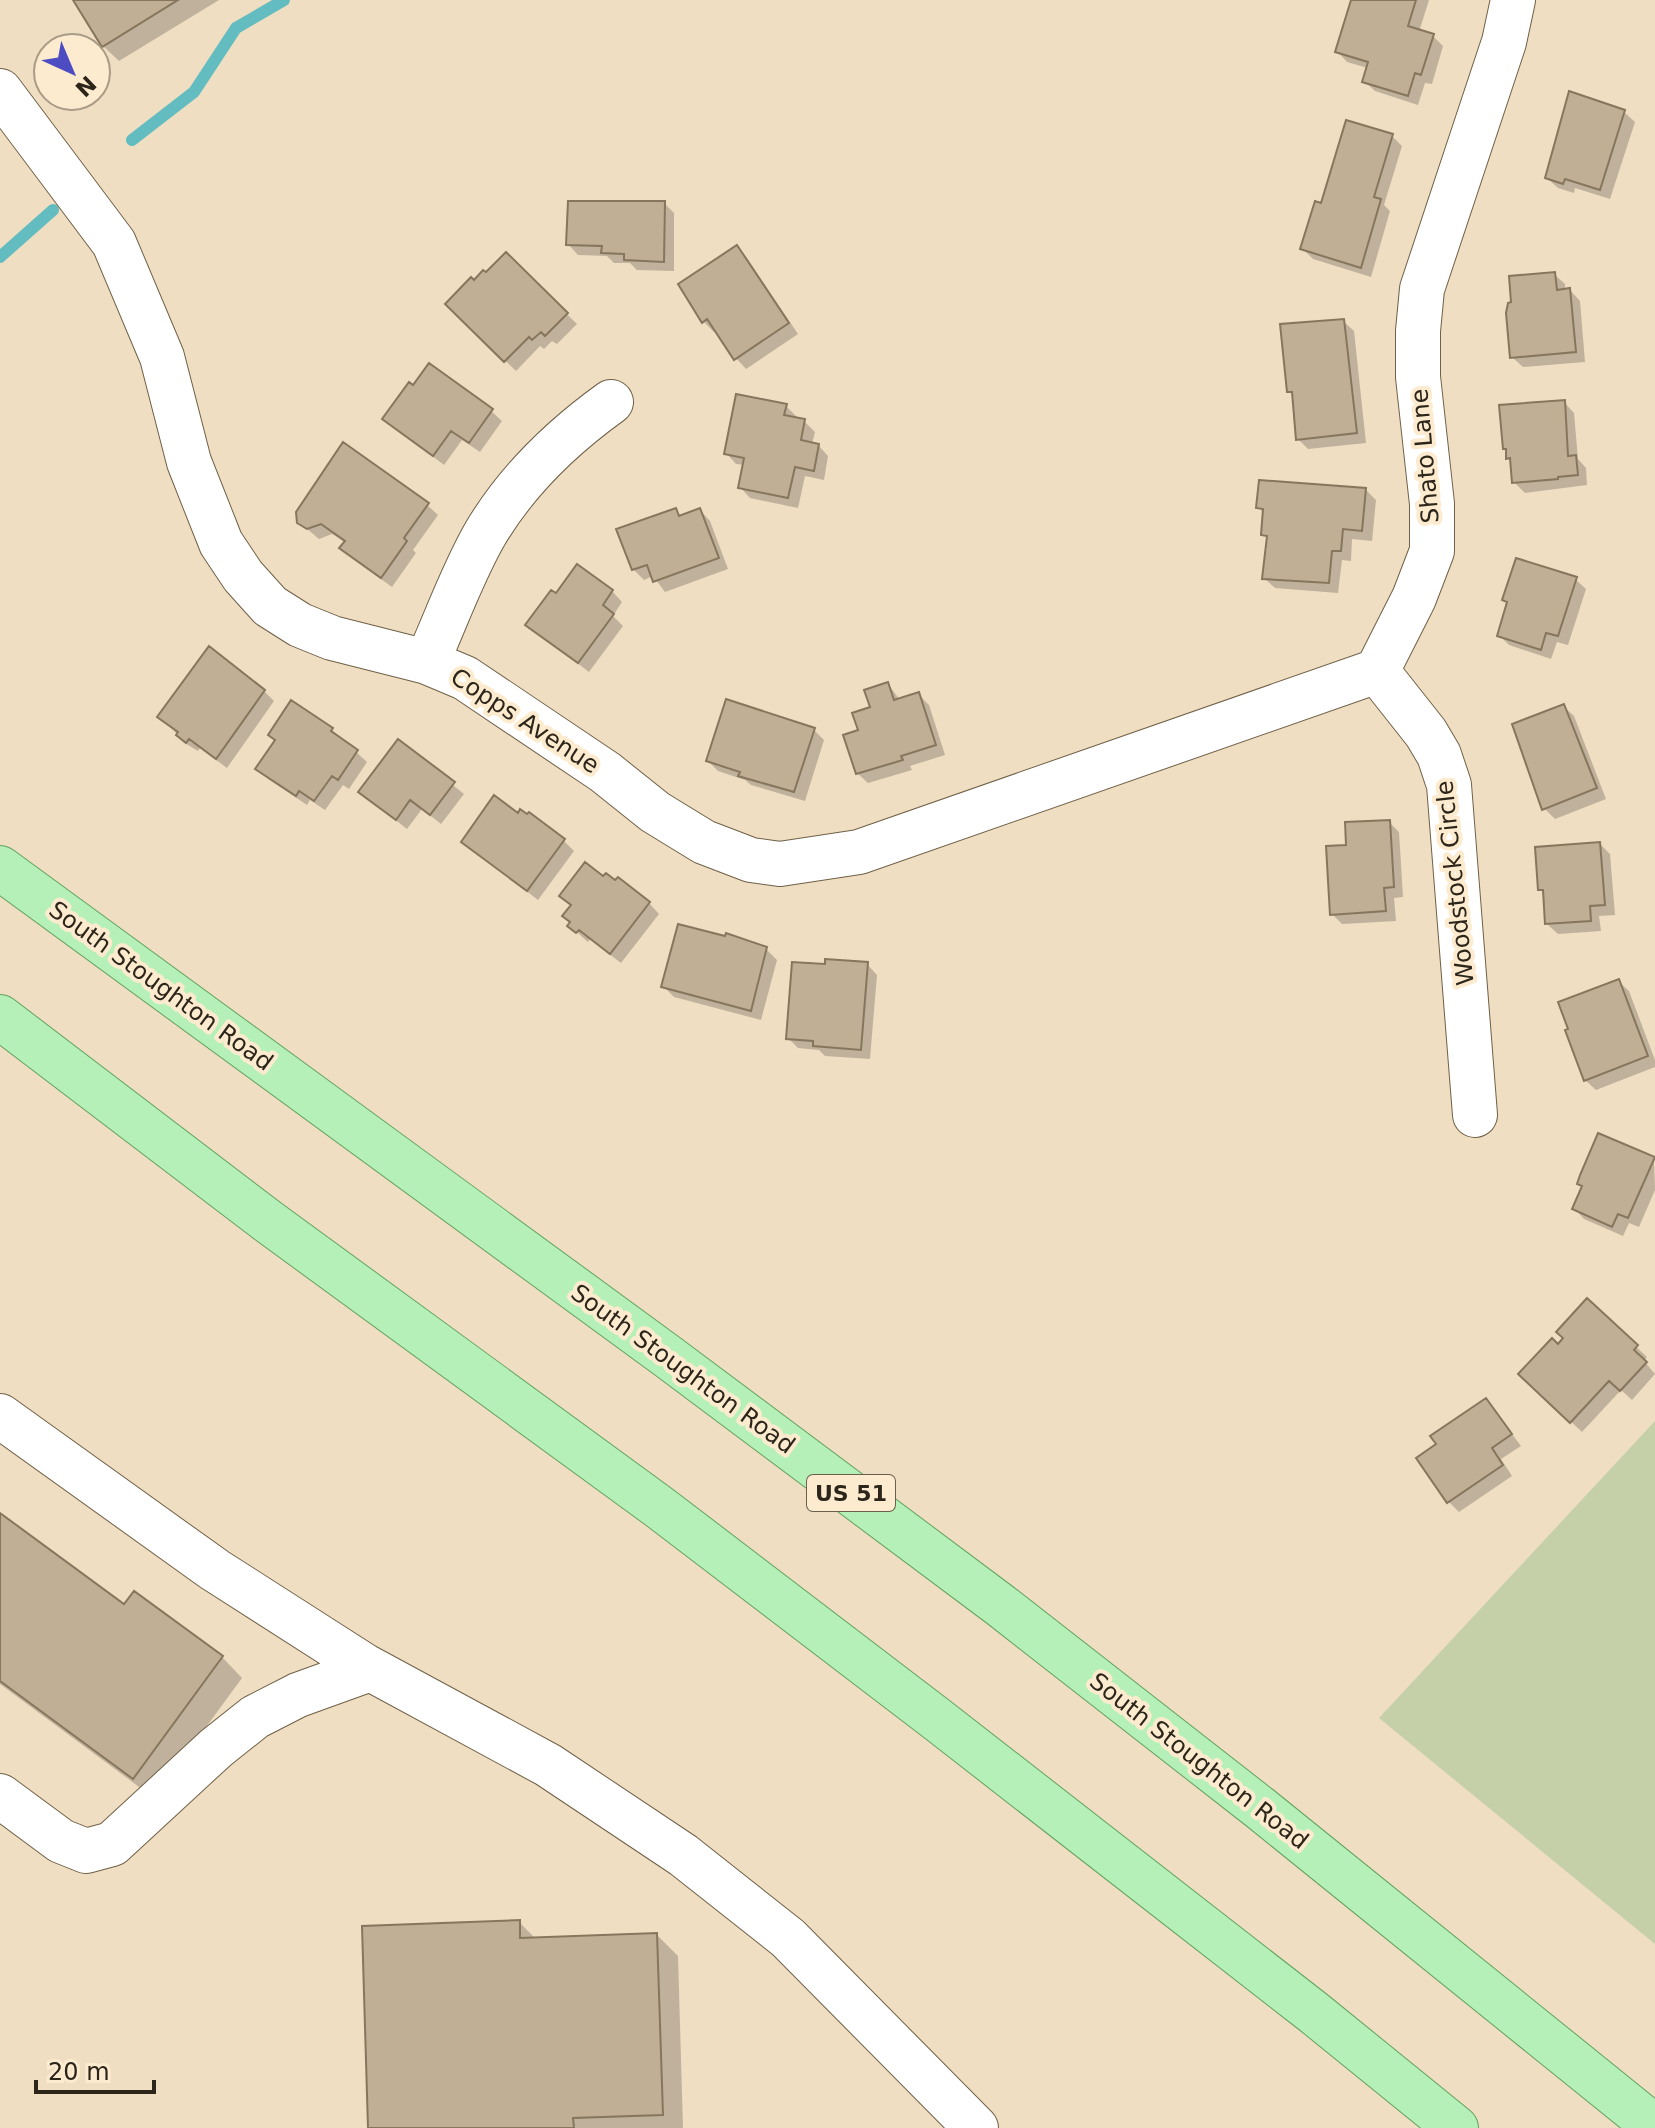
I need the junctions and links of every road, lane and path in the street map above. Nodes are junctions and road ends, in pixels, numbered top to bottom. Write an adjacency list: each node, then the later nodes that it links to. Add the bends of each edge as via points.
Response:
1 (1513, 0): 5 (street, Shato Lane, via 1504,42 1422,289 1418,377 1432,551)
2 (5, 108): 4 (street, Copps Avenue, via 114,243 162,357 189,462 221,543 243,576 270,606 300,625 360,647)
3 (611, 402): 4 (street, via 555,445 508,500 484,536)
4 (427, 662): 5 (street, Copps Avenue, via 465,678 704,842 751,860 780,864 859,852)
5 (1377, 671): 8 (street, Woodstock Circle, via 1426,733 1449,785)
6 (0, 868): 12 (main road, South Stoughton Road / US 51, via 1000,1605)
7 (0, 1017): 14 (main road, via 913,1700)
8 (1475, 1115)
9 (0, 1416): 10 (street, via 215,1570)
10 (370, 1669): 11 (street, via 255,1717 112,1844 86,1851 61,1841); 13 (street, via 548,1765 683,1855 788,1938)
11 (0, 1796)
12 (1655, 2127)
13 (976, 2128)
14 (1456, 2128)

